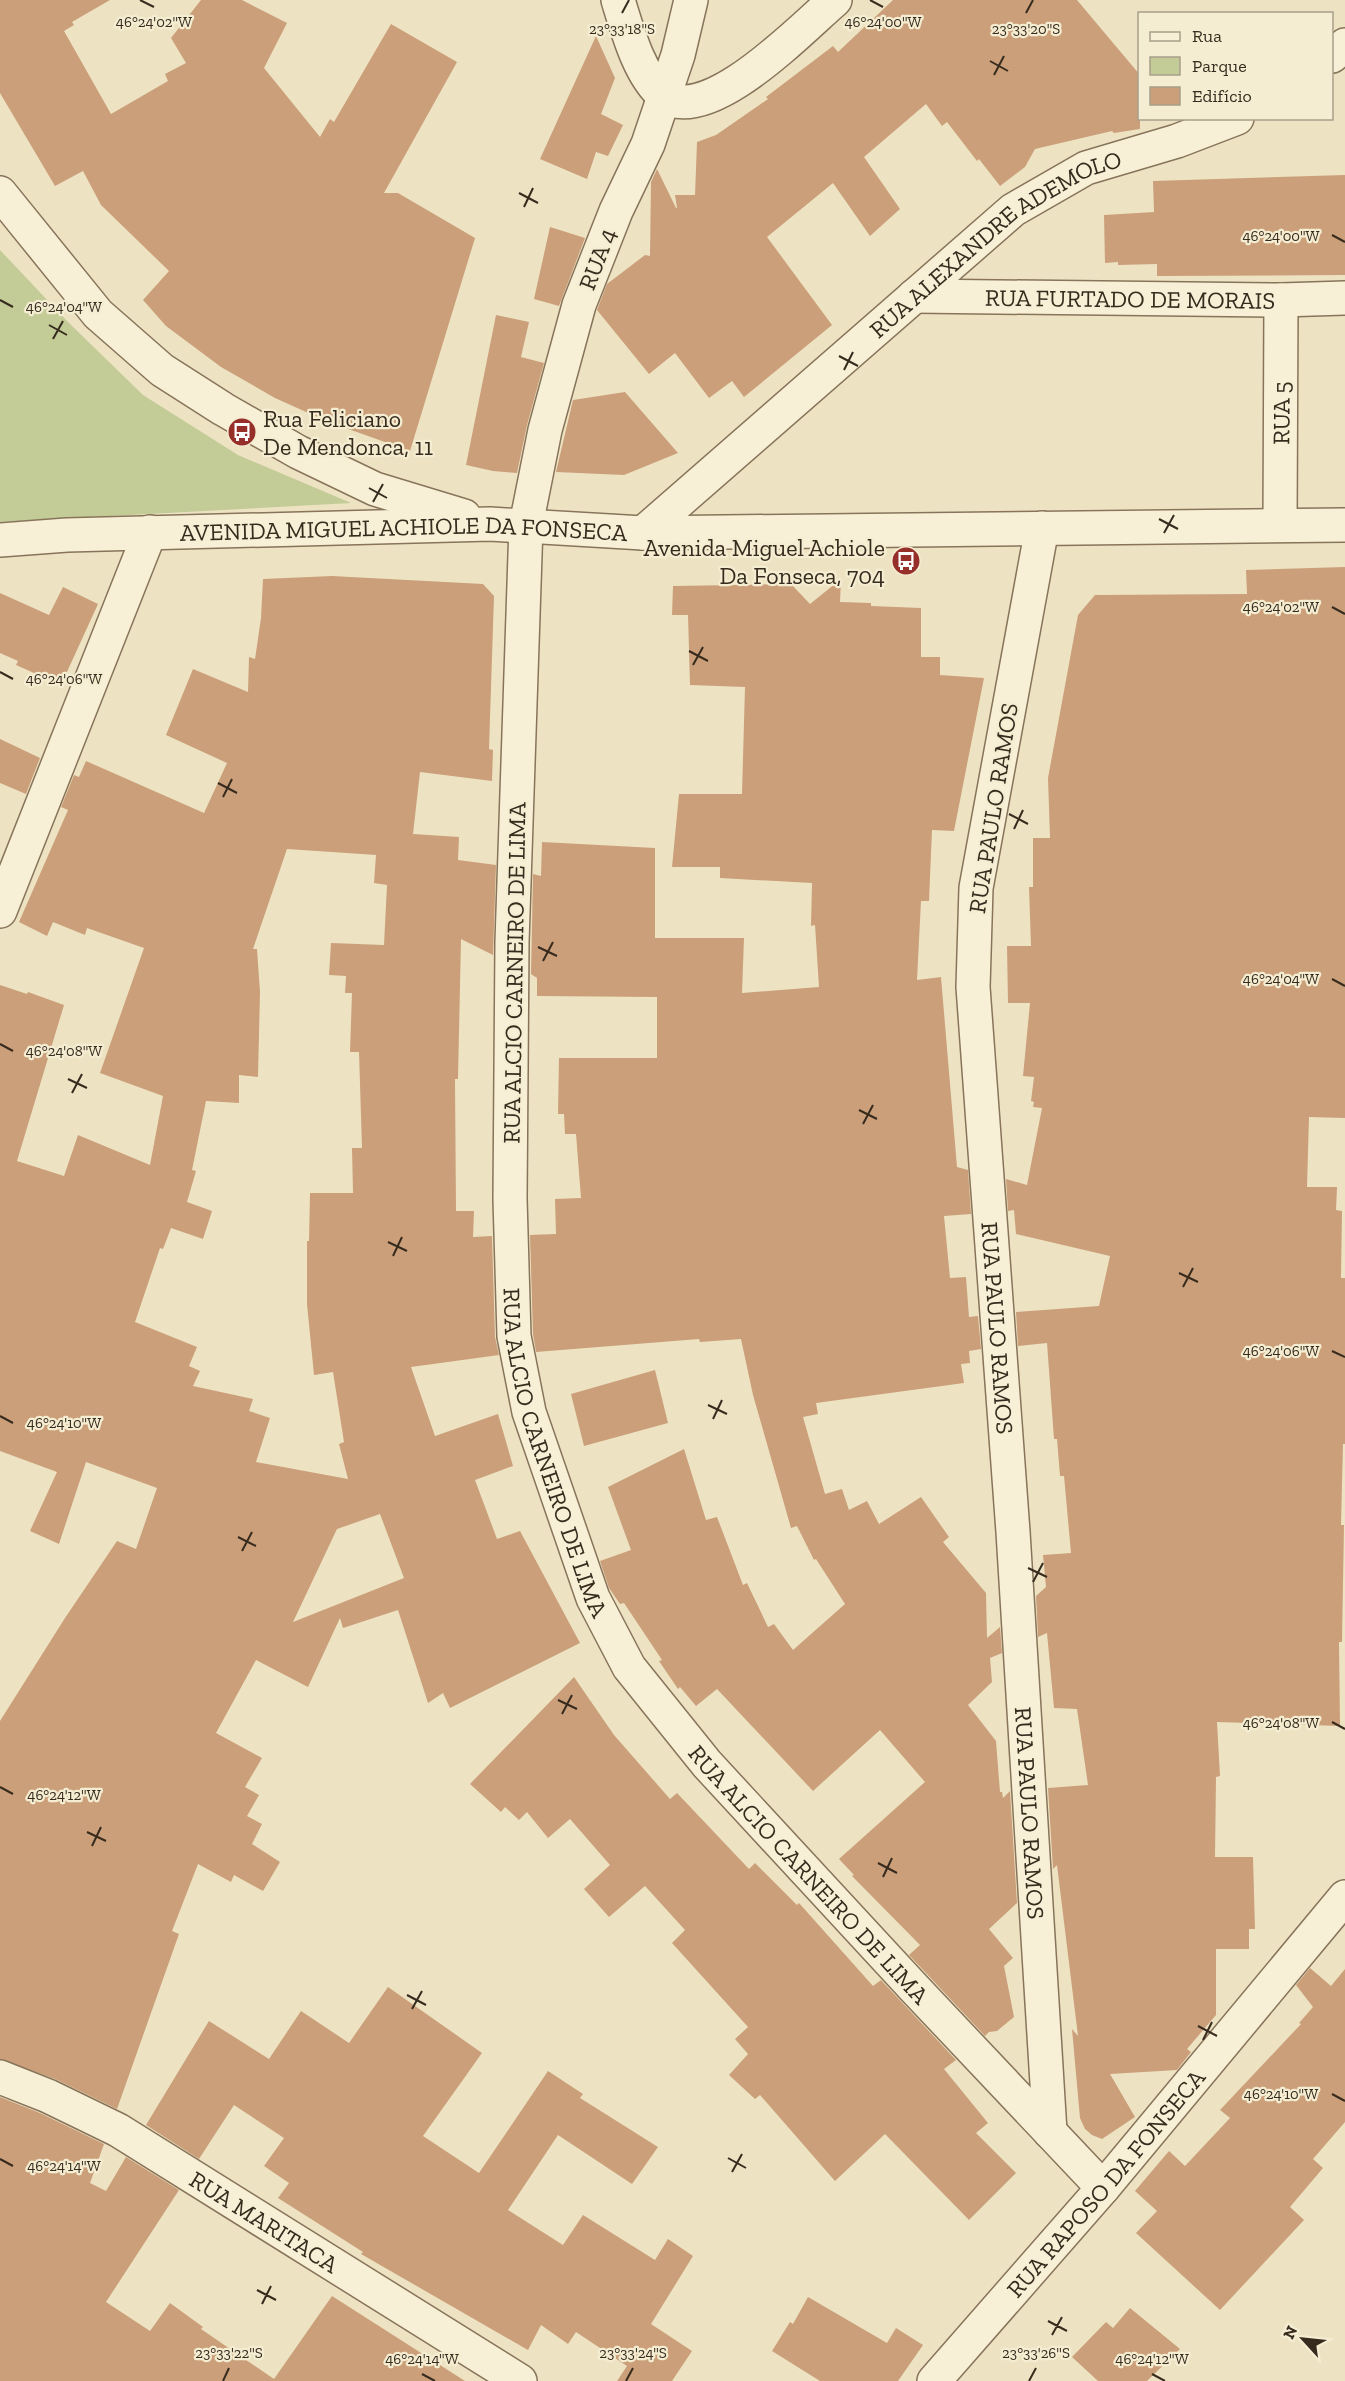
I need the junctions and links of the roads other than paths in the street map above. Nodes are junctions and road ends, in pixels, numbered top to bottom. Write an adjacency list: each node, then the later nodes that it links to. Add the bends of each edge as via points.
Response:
1 (618, 0): 6 (street, via 634,48 650,81)
2 (691, 0): 6 (street, RUA 4)
3 (835, 0): 6 (street, via 754,72 722,92 697,100)
4 (1345, 45): 5 (street)
5 (1333, 55)
6 (664, 96): 13 (street, RUA 4, via 648,144 616,211 579,305 545,430)
7 (1232, 120): 9 (street, RUA ALEXANDRE ADEMOLO, via 1178,141 1086,168 1013,210)
8 (0, 194): 12 (street, via 98,314 162,370 298,452 365,484)
9 (914, 296): 11 (street, RUA FURTADO DE MORAIS); 18 (street, RUA ALEXANDRE ADEMOLO)
10 (1345, 298): 11 (street, RUA FURTADO DE MORAIS)
11 (1281, 300): 14 (street, RUA 5)
12 (490, 524): 13 (street, AVENIDA MIGUEL ACHIOLE DA FONSECA); 17 (street, AVENIDA MIGUEL ACHIOLE DA FONSECA)
13 (526, 525): 18 (street, AVENIDA MIGUEL ACHIOLE DA FONSECA); 23 (street, RUA ALCIO CARNEIRO DE LIMA, via 512,942 510,1199 514,1336 529,1412 593,1598 629,1667 707,1764)
14 (1280, 525): 15 (street, AVENIDA MIGUEL ACHIOLE DA FONSECA); 16 (street, AVENIDA MIGUEL ACHIOLE DA FONSECA)
15 (1345, 525)
16 (1042, 528): 18 (street, AVENIDA MIGUEL ACHIOLE DA FONSECA); 23 (street, RUA PAULO RAMOS, via 976,888 973,987)
17 (150, 532): 19 (street, AVENIDA MIGUEL ACHIOLE DA FONSECA); 20 (street)
18 (643, 533)
19 (0, 540)
20 (0, 911)
21 (1345, 1897): 24 (street, RUA RAPOSO DA FONSECA)
22 (0, 2077): 25 (street, RUA MARITACA, via 118,2130)
23 (1050, 2132): 24 (street, RUA ALCIO CARNEIRO DE LIMA)
24 (1103, 2188): 26 (street, RUA RAPOSO DA FONSECA)
25 (520, 2381)
26 (934, 2381)

